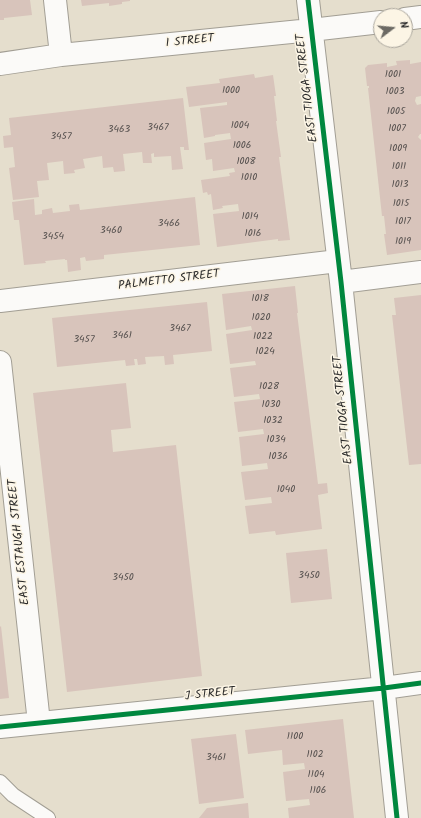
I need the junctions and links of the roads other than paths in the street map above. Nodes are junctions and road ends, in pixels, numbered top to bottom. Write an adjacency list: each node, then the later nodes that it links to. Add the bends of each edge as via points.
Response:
1 (55, 0): 5 (street)
2 (308, 0): 4 (street, EAST TIOGA STREET)
3 (373, 23): 4 (street, I STREET)
4 (311, 30): 5 (street, I STREET); 7 (street, EAST TIOGA STREET)
5 (61, 56): 6 (street, I STREET)
6 (0, 64)
7 (340, 271): 8 (street, PALMETTO STREET); 9 (street, PALMETTO STREET); 12 (street, EAST TIOGA STREET)
8 (421, 272)
9 (0, 301)
10 (0, 362): 13 (street, EAST ESTAUGH STREET)
11 (421, 683): 12 (street, J STREET)
12 (384, 688): 13 (street, J STREET); 17 (street, EAST TIOGA STREET)
13 (39, 722): 14 (street, J STREET)
14 (0, 727)
15 (0, 782): 16 (lane, via 13,795)
16 (48, 818)
17 (397, 818)

